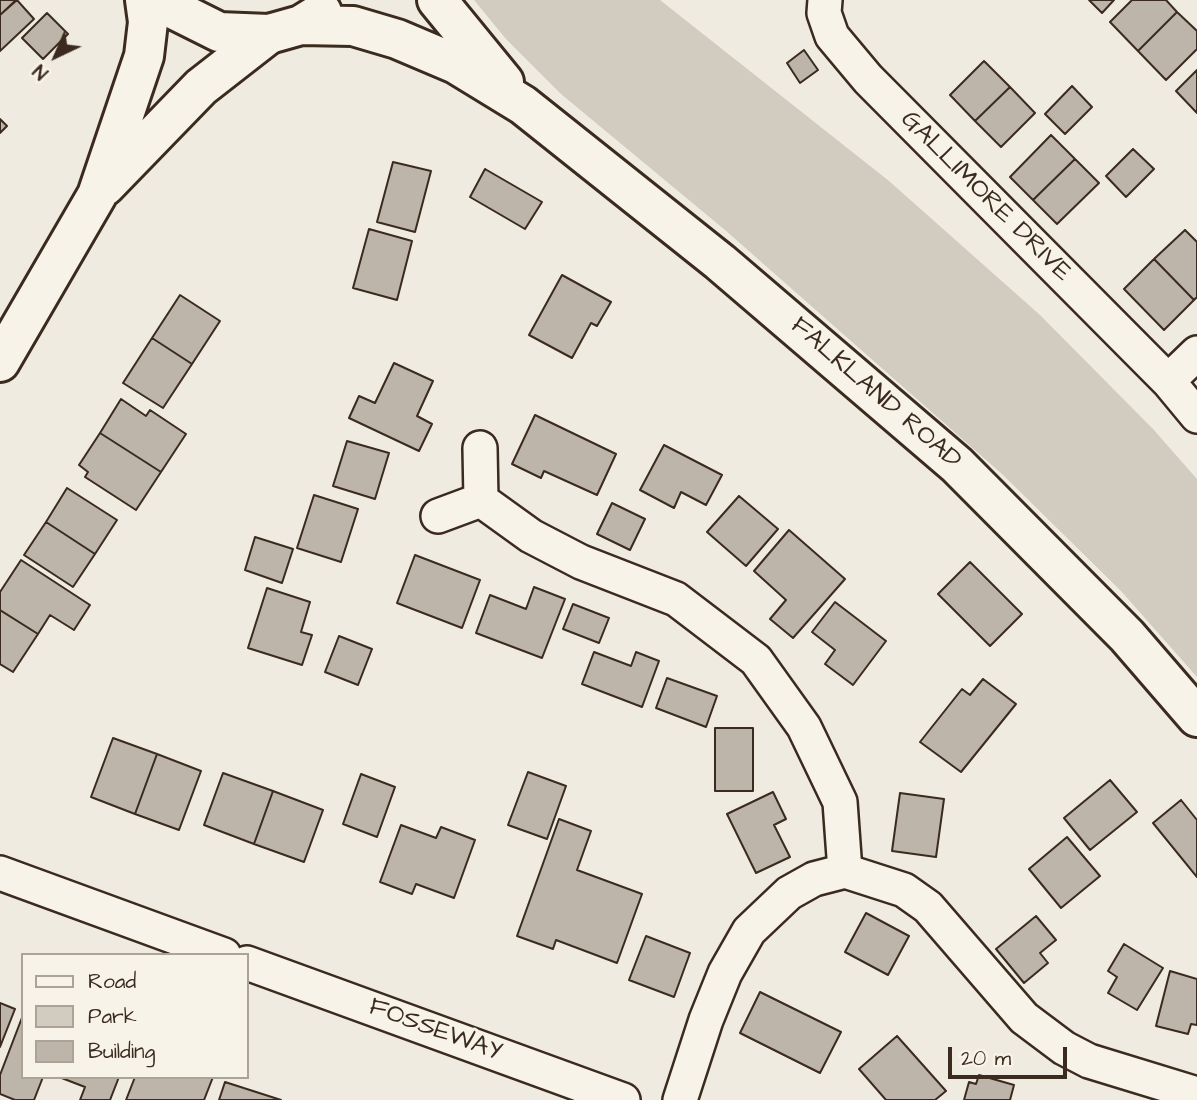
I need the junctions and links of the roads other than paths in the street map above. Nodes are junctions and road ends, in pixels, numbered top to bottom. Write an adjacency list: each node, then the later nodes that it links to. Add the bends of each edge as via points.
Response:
1 (145, 0): 8 (main road, via 144,56)
2 (166, 0): 6 (main road, FALKLAND ROAD, via 173,9 219,32)
3 (337, 0): 6 (main road)
4 (437, 0): 7 (main road, FALKLAND ROAD)
5 (825, 0): 12 (street, GALLIMORE DRIVE, via 832,36 869,79)
6 (285, 30): 7 (main road, FALKLAND ROAD, via 353,26 397,39 456,64); 8 (main road, via 193,94)
7 (523, 105): 17 (main road, FALKLAND ROAD, via 720,262 957,465 1118,627)
8 (97, 195): 9 (main road)
9 (10, 318): 11 (main road)
10 (1197, 353): 12 (street)
11 (0, 362)
12 (1168, 381): 13 (street, GALLIMORE DRIVE)
13 (1197, 416)
14 (480, 448): 15 (street)
15 (481, 500): 16 (street); 18 (street, via 531,537 676,599 756,660 804,727 840,802)
16 (438, 516)
17 (1197, 717)
18 (845, 871): 22 (street, via 904,890 928,907 1024,1018 1064,1048 1089,1061); 24 (street, via 814,878 789,893 749,931 706,1020)
19 (0, 873): 20 (street)
20 (219, 953)
21 (248, 963): 23 (street, FOSSEWAY)
22 (1197, 1094)
23 (623, 1100)
24 (680, 1100)

